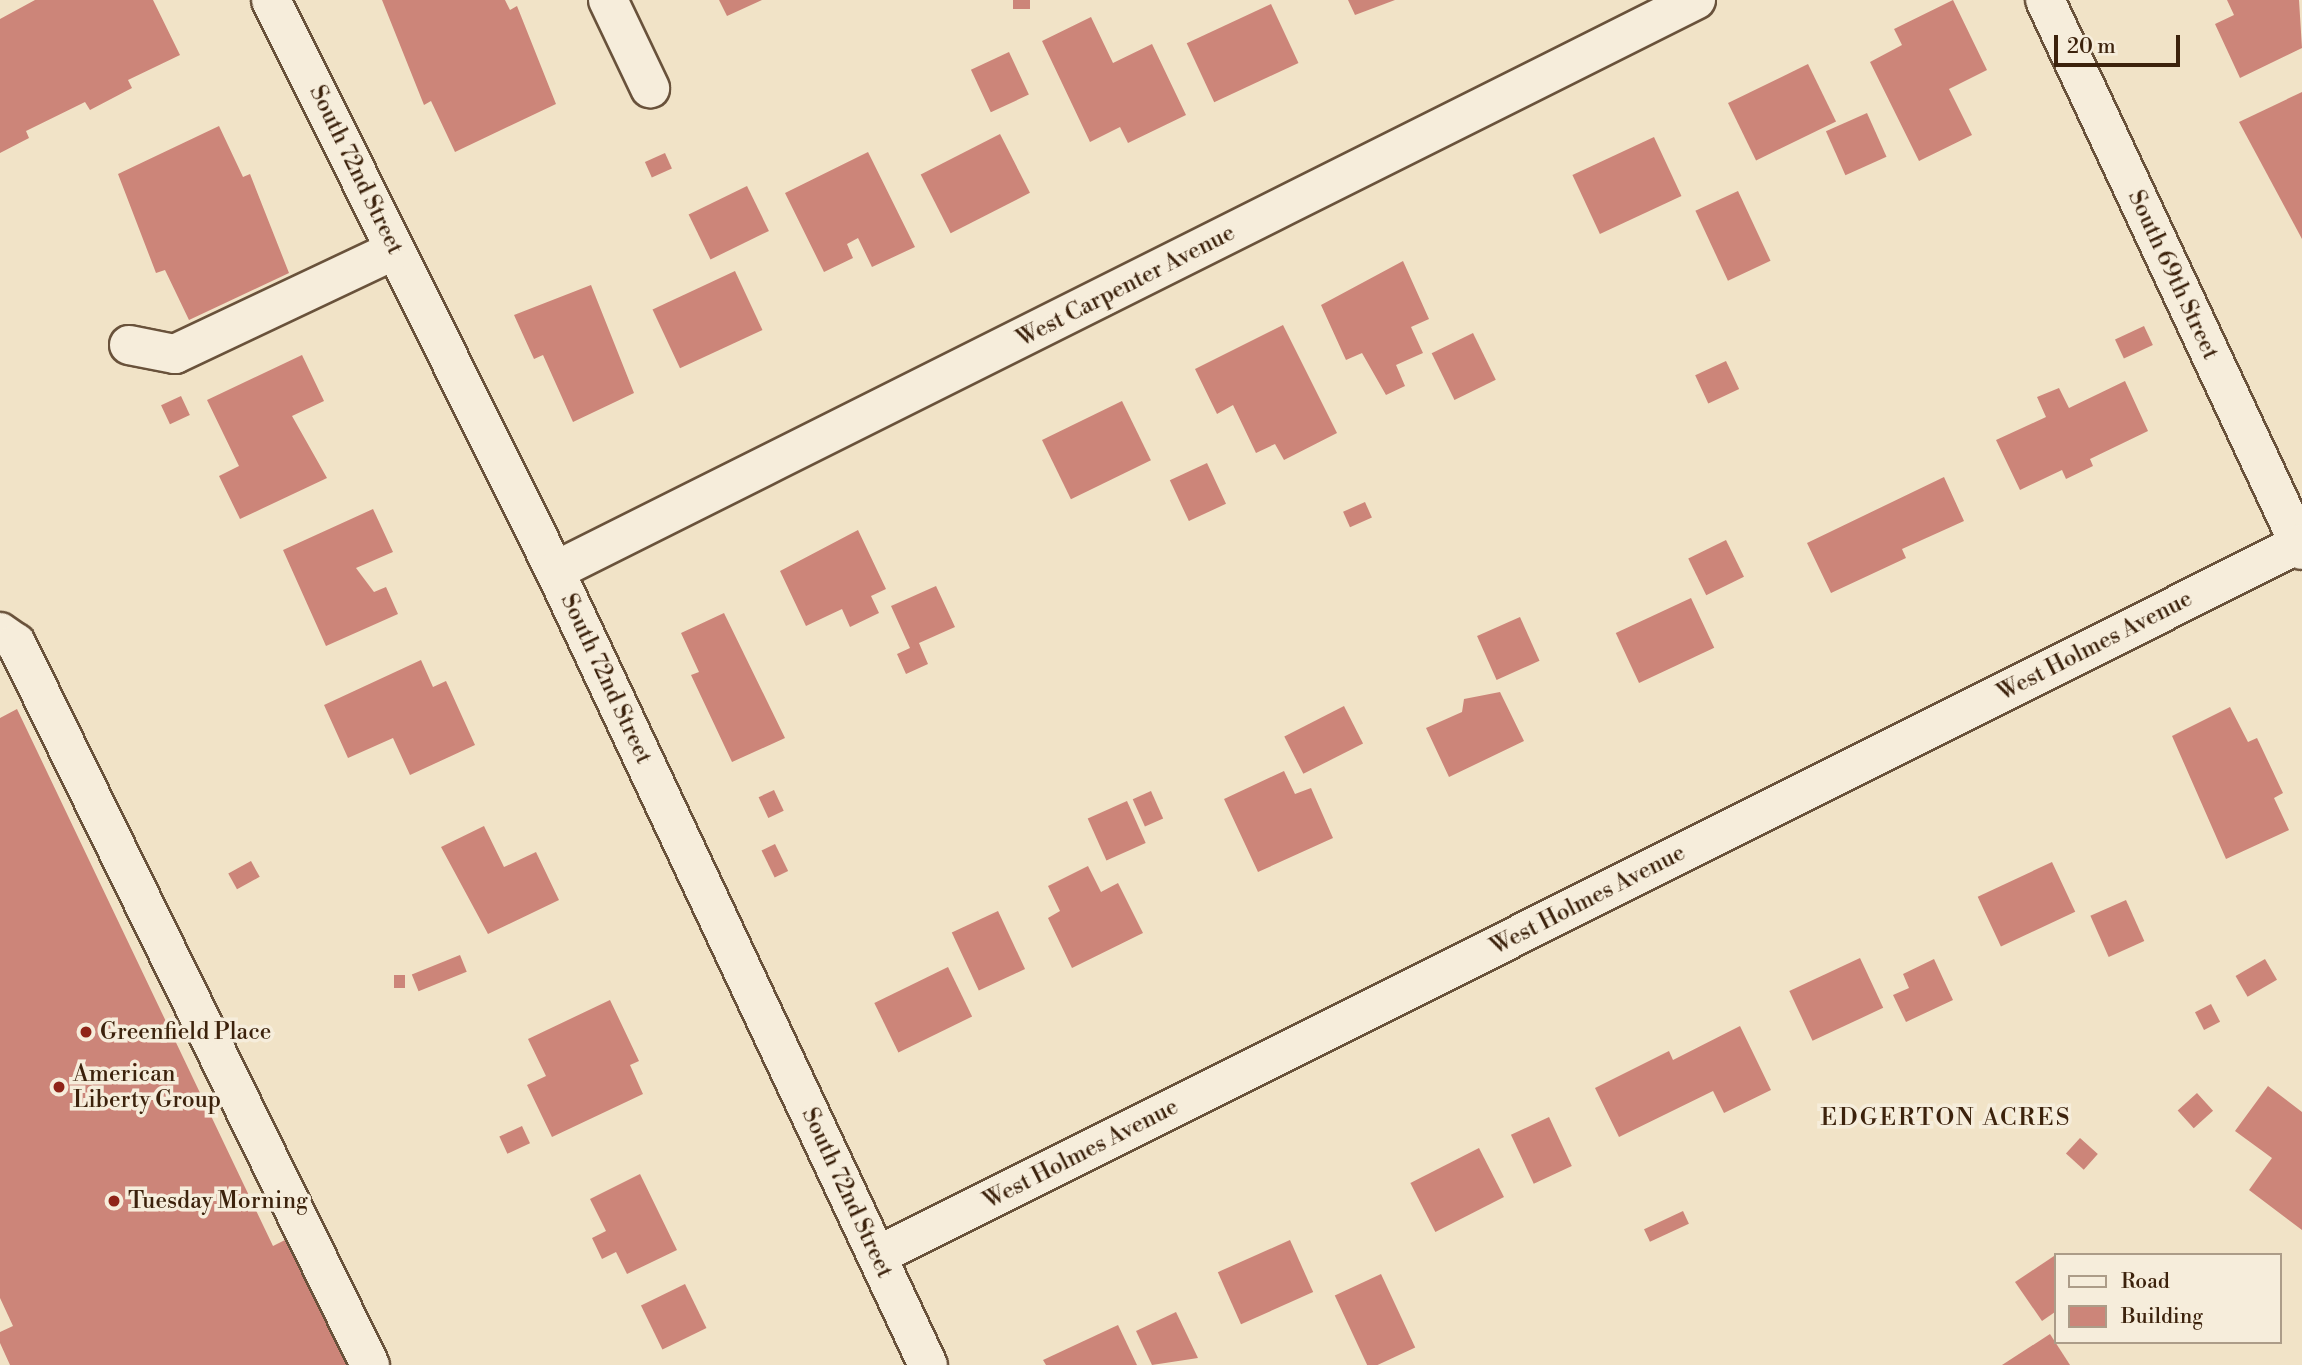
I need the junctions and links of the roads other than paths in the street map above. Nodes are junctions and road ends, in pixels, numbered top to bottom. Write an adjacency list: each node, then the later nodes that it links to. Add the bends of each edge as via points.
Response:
1 (271, 0): 6 (street, South 72nd Street)
2 (608, 0): 5 (street)
3 (1696, 0): 9 (street, West Carpenter Avenue)
4 (2045, 0): 8 (street, South 69th Street)
5 (650, 88)
6 (395, 250): 7 (street, via 175,354); 9 (street, South 72nd Street)
7 (128, 345)
8 (2301, 547): 11 (street, West Holmes Avenue)
9 (555, 572): 11 (street, South 72nd Street)
10 (0, 632): 12 (street, via 16,643)
11 (877, 1256): 13 (street, South 72nd Street)
12 (370, 1365)
13 (928, 1365)

